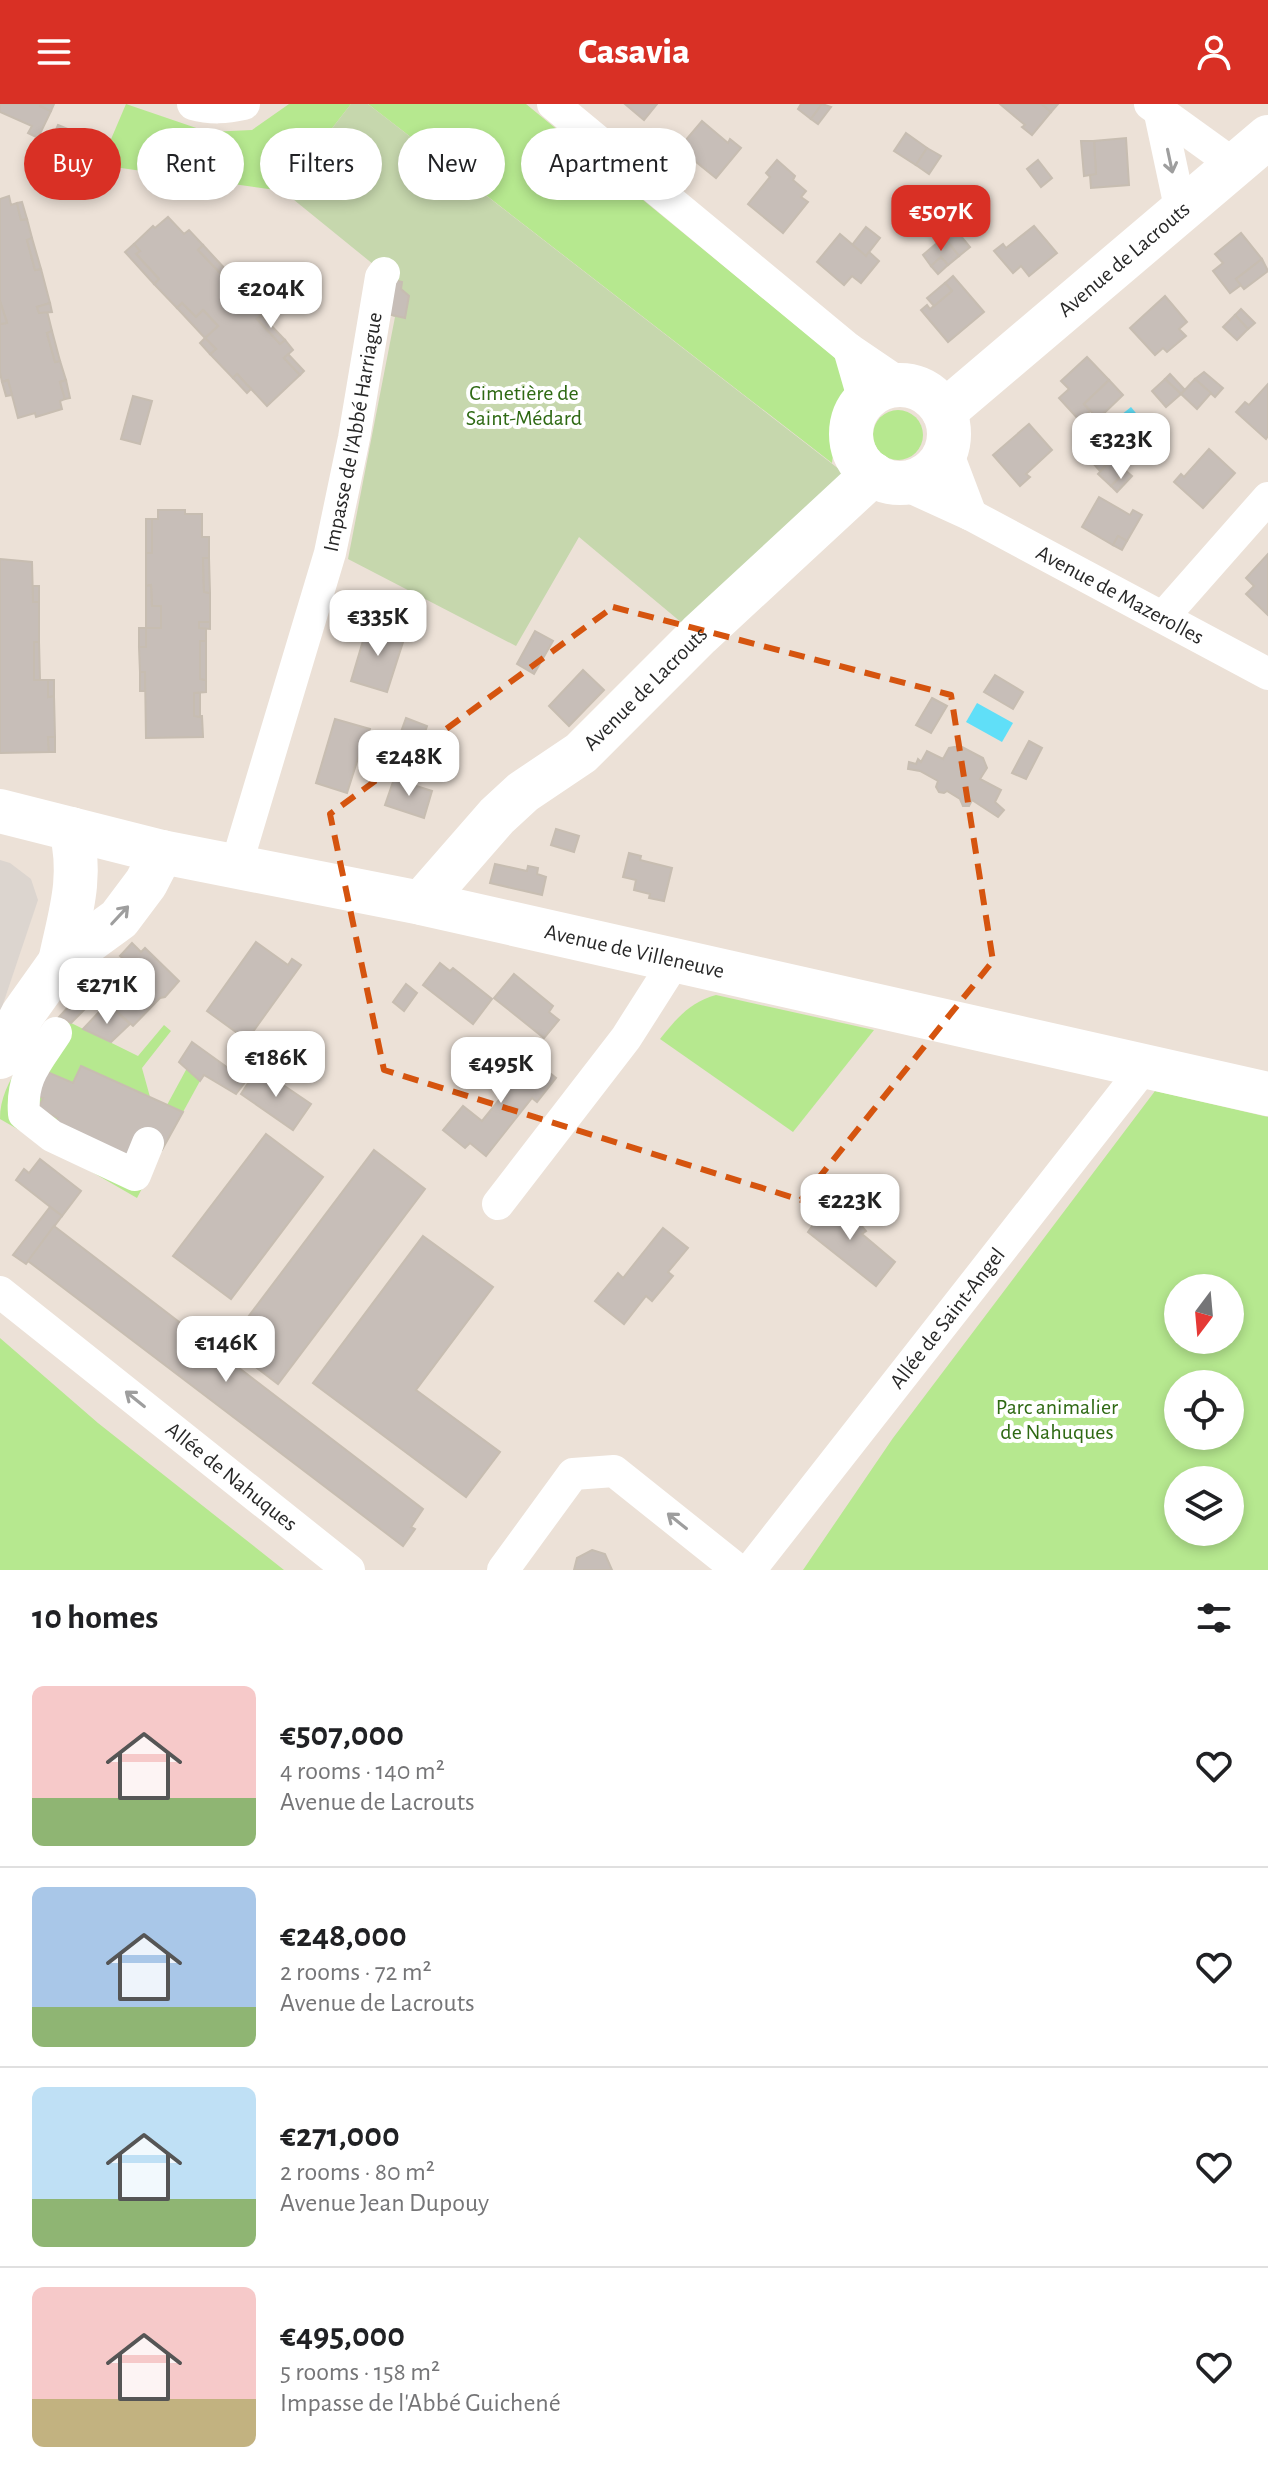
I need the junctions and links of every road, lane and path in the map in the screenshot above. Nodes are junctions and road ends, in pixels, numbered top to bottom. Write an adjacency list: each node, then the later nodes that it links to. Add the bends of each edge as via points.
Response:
1 (193, 104): 2 (street)
2 (244, 104)
3 (553, 104): 9 (street, via 849,349)
4 (1154, 107): 6 (street); 7 (street, one-way to 7)
5 (1268, 137): 6 (street, Avenue de Lacrouts)
6 (1236, 166): 7 (street, Avenue de Lacrouts)
7 (1181, 212): 10 (street, Avenue de Lacrouts)
8 (384, 273): 19 (street, Impasse de l'Abbé Harriague, via 330,553)
9 (883, 393): 10 (street, via 927,393); 11 (street, via 856,412 851,440 863,465)
10 (945, 431): 11 (street, via 933,470 923,477); 13 (street)
11 (887, 479): 13 (street, Avenue de Mazerolles); 20 (street, Avenue de Lacrouts, via 699,635 581,753 523,792)
12 (1268, 498): 14 (street)
13 (971, 515): 14 (street, Avenue de Mazerolles)
14 (1164, 616): 15 (street, Avenue de Mazerolles)
15 (1268, 674)
16 (0, 811): 17 (street, Avenue de Villeneuve)
17 (71, 829): 18 (street, Avenue de Villeneuve); 22 (street, via 78,875)
18 (162, 852): 19 (street, Avenue de Villeneuve); 22 (street, one-way to 18, via 119,919)
19 (236, 866): 20 (street, Avenue de Villeneuve)
20 (421, 903): 21 (street, Avenue de Villeneuve)
21 (675, 961): 25 (street, Avenue de Villeneuve); 28 (street, via 626,1038)
22 (60, 962): 24 (street)
23 (56, 1033): 27 (street, via 22,1092 24,1114 52,1136 135,1175)
24 (0, 1057)
25 (1145, 1066): 26 (street, Avenue de Villeneuve); 33 (street, Allée de Saint-Angel)
26 (1268, 1094)
27 (148, 1143)
28 (498, 1204)
29 (0, 1292): 30 (street, Allée de Nahuques, one-way to 29)
30 (349, 1570)
31 (503, 1570): 32 (street, one-way to 31, via 614,1471 573,1474)
32 (738, 1570)
33 (750, 1570)

